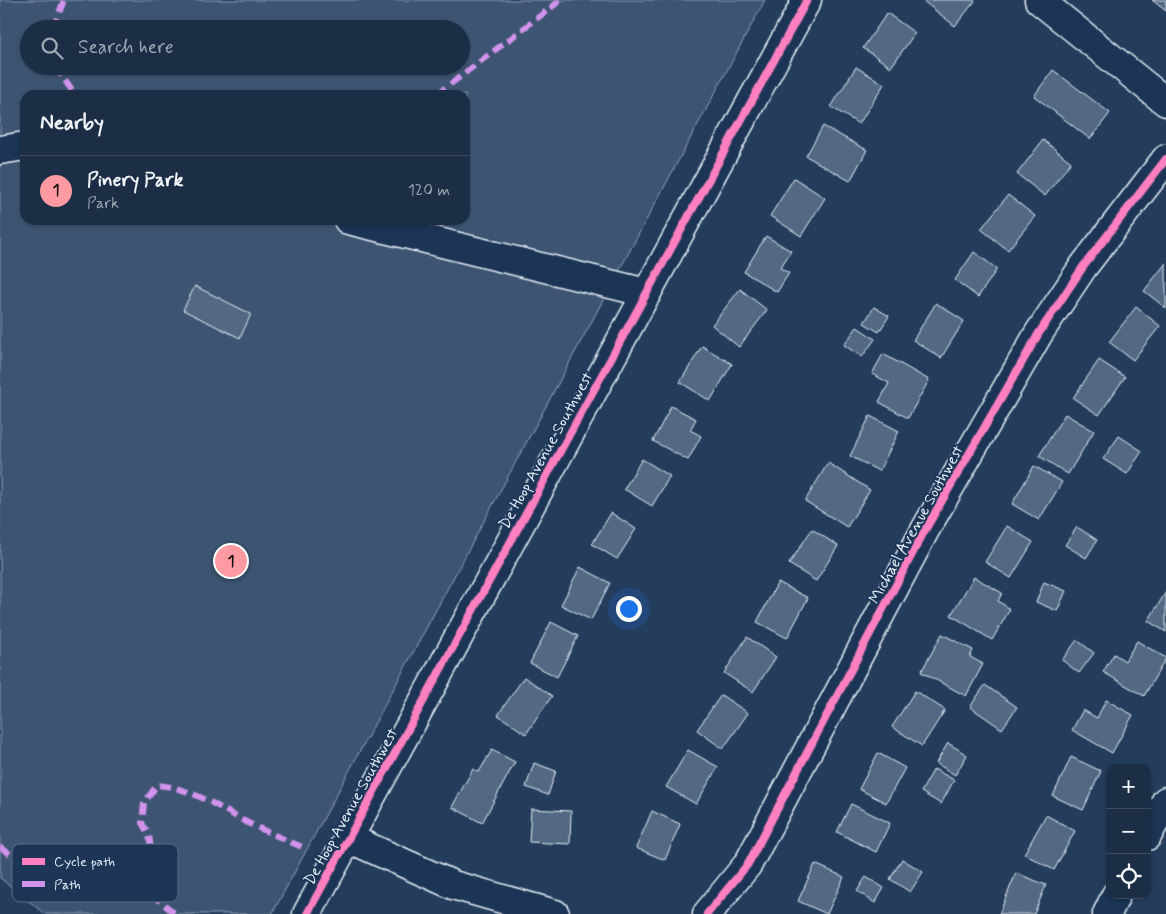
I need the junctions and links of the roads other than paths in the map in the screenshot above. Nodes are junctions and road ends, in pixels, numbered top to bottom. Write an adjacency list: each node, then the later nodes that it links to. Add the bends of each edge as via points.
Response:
1 (807, 0): 6 (street, De Hoop Avenue Southwest)
2 (1040, 0): 3 (street)
3 (1166, 102)
4 (1166, 159): 13 (street, Michael Avenue Southwest, via 1083,267 1039,333 925,530 748,864)
5 (368, 225): 6 (street)
6 (647, 293): 9 (street, De Hoop Avenue Southwest)
7 (1166, 802): 8 (street)
8 (1151, 829)
9 (348, 838): 11 (street, De Hoop Avenue Southwest); 12 (street, via 453,885)
10 (1114, 899): 14 (street)
11 (307, 914)
12 (555, 914)
13 (707, 914)
14 (1107, 914)

